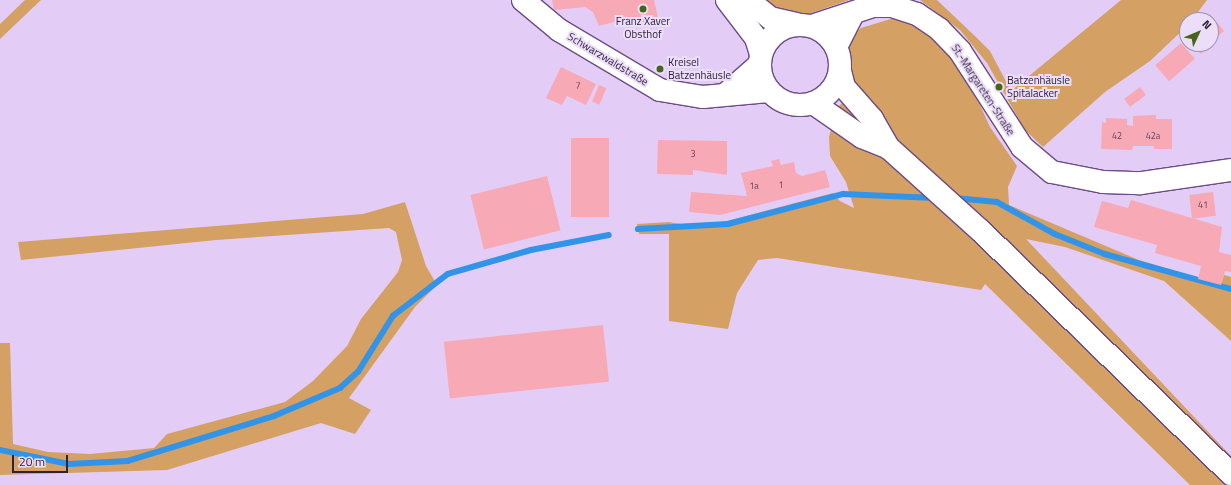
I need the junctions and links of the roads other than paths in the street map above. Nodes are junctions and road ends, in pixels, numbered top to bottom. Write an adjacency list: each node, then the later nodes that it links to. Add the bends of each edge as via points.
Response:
1 (523, 0): 10 (main road, Schwarzwaldstraße, via 559,30 660,90 682,96)
2 (727, 0): 7 (main road, via 756,38)
3 (748, 0): 5 (main road, via 770,18)
4 (853, 14): 5 (main road, St.-Margareten-Straße); 6 (main road); 13 (main road, St.-Margareten-Straße, via 873,6 892,6 917,14 939,29 960,51 1022,148 1052,172 1103,182 1141,183)
5 (805, 25): 6 (main road, via 826,34); 7 (main road, via 774,33)
6 (836, 47): 8 (main road)
7 (760, 59): 9 (main road); 10 (main road)
8 (840, 71): 11 (main road, via 828,94); 12 (main road, via 844,87 872,119)
9 (769, 91): 10 (main road, Schwarzwaldstraße); 11 (main road, via 789,103)
10 (726, 94)
11 (813, 103): 12 (main road, via 862,137)
12 (889, 148): 14 (main road, via 981,231)
13 (1231, 170)
14 (1231, 474)

